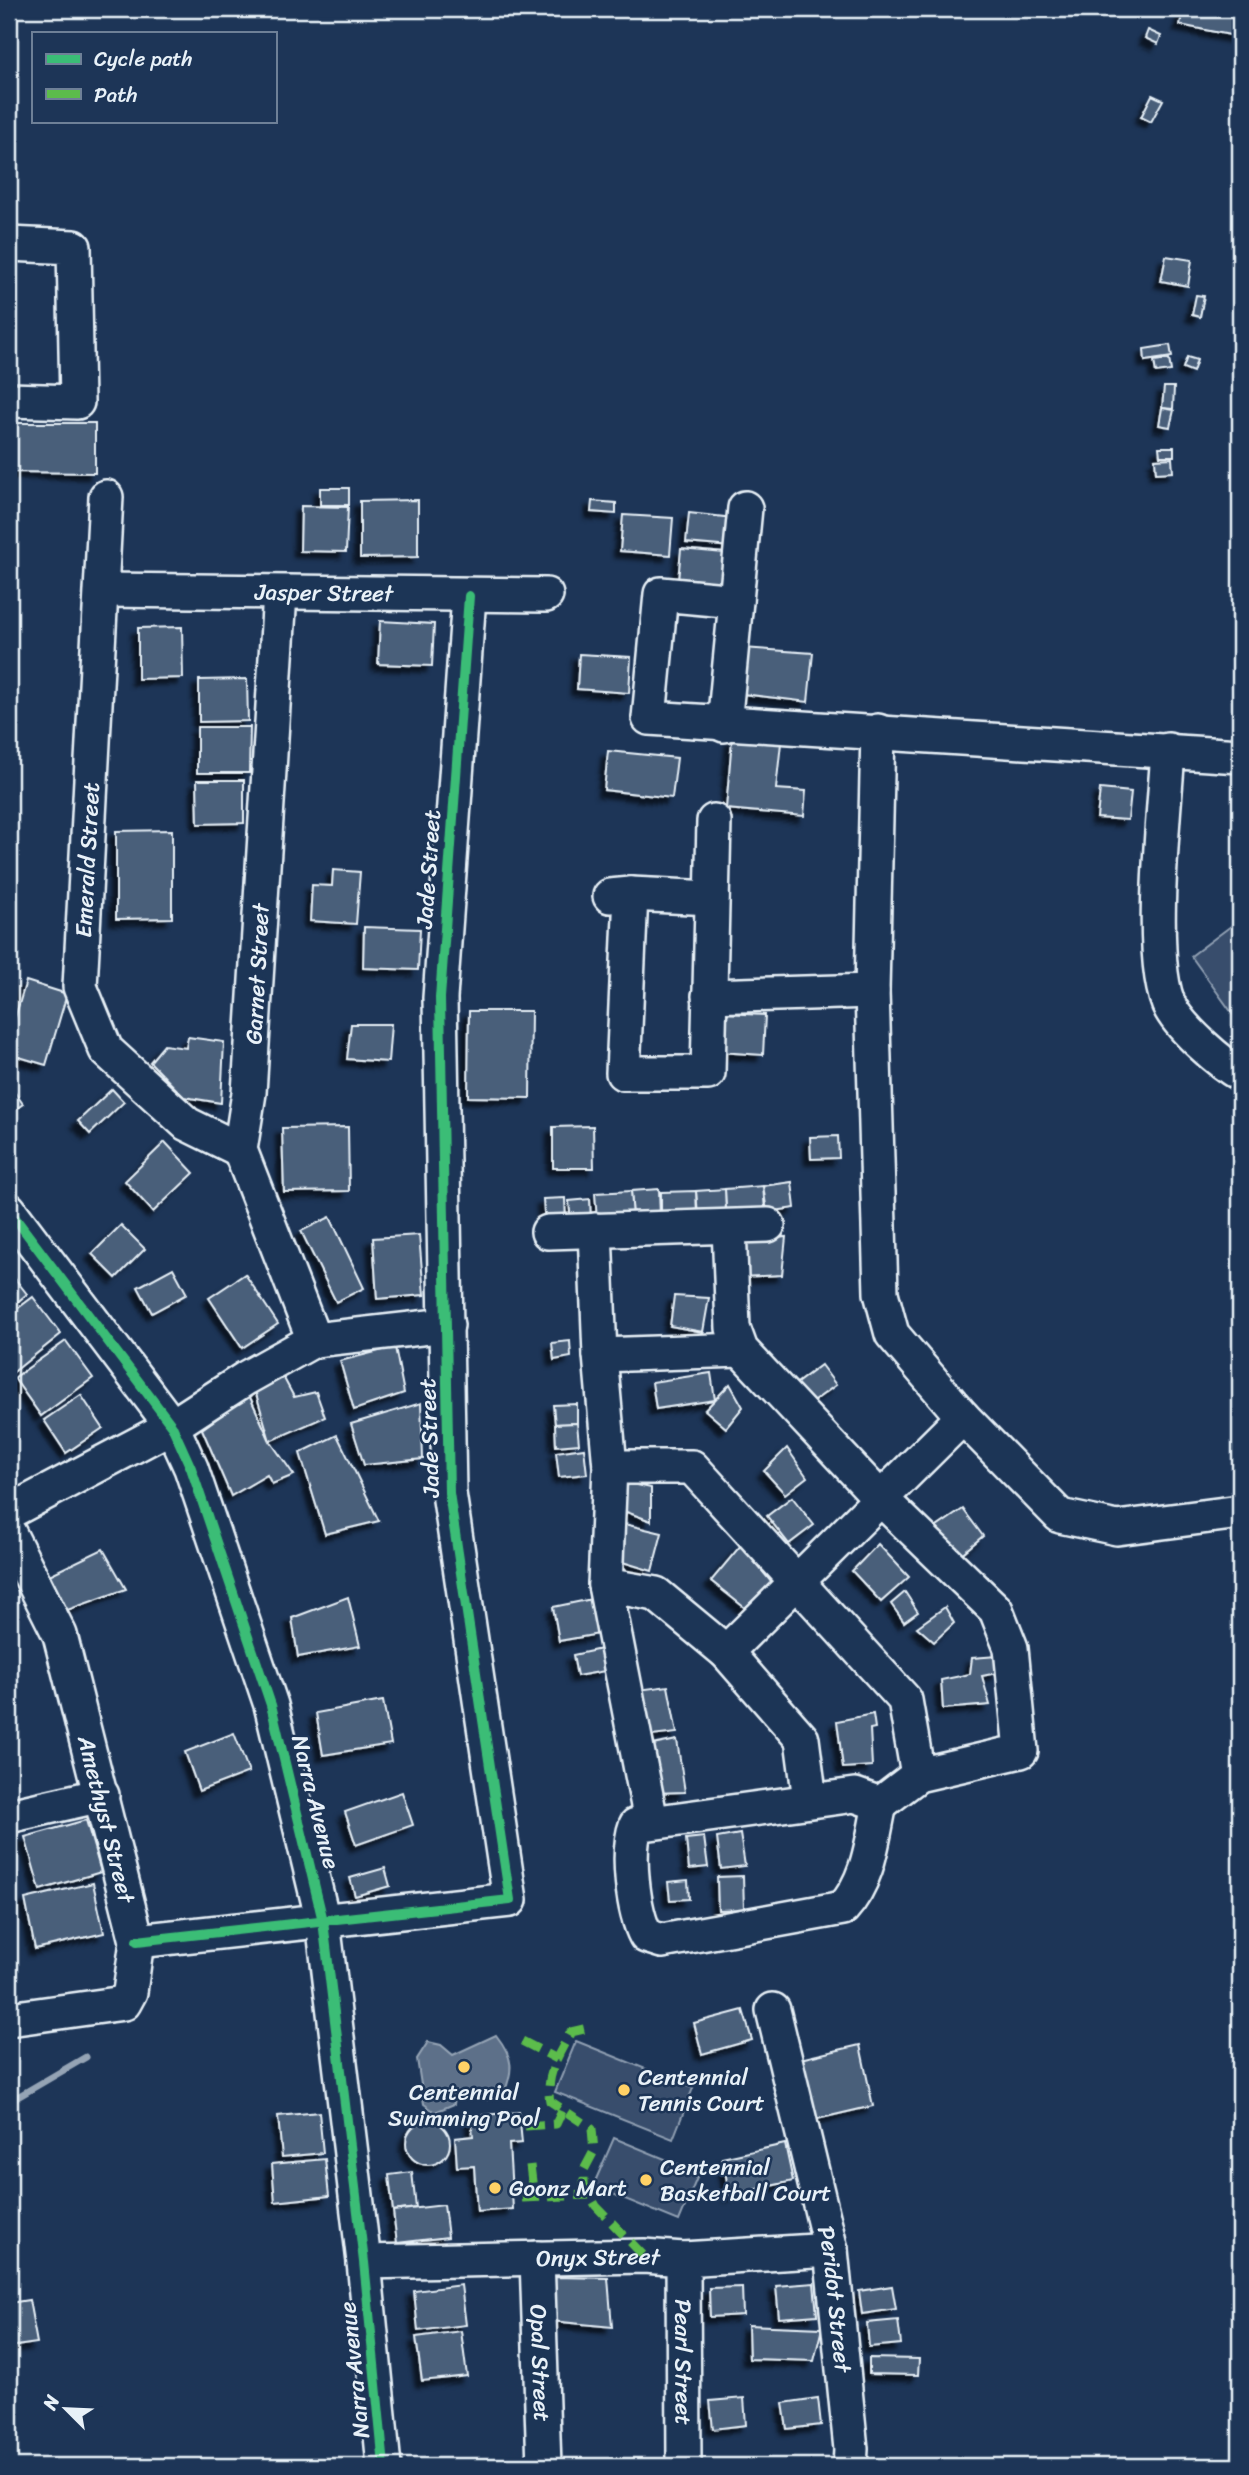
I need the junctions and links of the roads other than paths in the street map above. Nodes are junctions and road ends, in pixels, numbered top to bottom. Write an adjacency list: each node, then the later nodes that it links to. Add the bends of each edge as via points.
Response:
1 (9, 244): 2 (street, via 74,247 77,402)
2 (9, 400)
3 (106, 497): 5 (street, Emerald Street)
4 (745, 508): 9 (street)
5 (102, 590): 6 (street, Jasper Street); 19 (street, Emerald Street, via 80,987 106,1050 187,1124)
6 (280, 593): 8 (street, Jasper Street); 19 (street, Garnet Street, via 249,1093)
7 (546, 595): 8 (street, Jasper Street)
8 (469, 596): 25 (street, Jade Street, via 440,998)
9 (736, 601): 10 (street); 10 (street, via 661,594 649,718)
10 (724, 724): 11 (street)
11 (878, 731): 12 (street); 16 (street)
12 (1168, 750): 13 (street); 18 (street, via 1159,971 1171,1009 1221,1064)
13 (1240, 756)
14 (714, 821): 15 (street)
15 (712, 898): 17 (street); 17 (street, via 620,895 623,1073 708,1073)
16 (872, 991): 17 (street); 29 (street, via 881,1293 892,1334)
17 (709, 996)
18 (1240, 1074)
19 (240, 1150): 26 (street)
20 (10, 1213): 30 (street, Narra Avenue)
21 (768, 1225): 22 (street)
22 (729, 1227): 23 (street); 27 (street, via 733,1328)
23 (595, 1230): 24 (street); 28 (street)
24 (548, 1232)
25 (447, 1325): 26 (street); 45 (street, Jade Street, via 449,1493 510,1900)
26 (314, 1340): 30 (street)
27 (741, 1350): 28 (street); 32 (street)
28 (600, 1355): 31 (street)
29 (963, 1417): 32 (street); 34 (street, via 1060,1516 1117,1528)
30 (172, 1426): 33 (street); 45 (street, Narra Avenue, via 191,1468 271,1705)
31 (610, 1467): 36 (street, via 692,1467); 37 (street)
32 (879, 1497): 36 (street); 39 (street, via 996,1610 1011,1648 1021,1751)
33 (9, 1512)
34 (1240, 1512)
35 (9, 1533): 40 (street, Amethyst Street, via 60,1635)
36 (796, 1580): 38 (street); 39 (street, via 905,1700)
37 (606, 1585): 38 (street, via 656,1594); 44 (street)
38 (726, 1652): 41 (street, via 802,1739)
39 (918, 1775): 42 (street)
40 (102, 1795): 43 (street); 46 (street, Amethyst Street)
41 (810, 1800): 42 (street, via 855,1796); 44 (street)
42 (880, 1804): 44 (street, via 865,1872 856,1894 842,1908 662,1941 646,1936 638,1921 630,1840 636,1825)
43 (9, 1816)
44 (651, 1821)
45 (323, 1921): 46 (street, Jade Street); 52 (street, Narra Avenue)
46 (137, 1941): 48 (street, Amethyst Street, via 130,1992 124,2003)
47 (773, 2010): 49 (street, Peridot Street)
48 (9, 2019)
49 (831, 2250): 51 (street, Onyx Street); 56 (street, Peridot Street)
50 (537, 2258): 51 (street, Onyx Street); 52 (street, Onyx Street); 54 (street, Opal Street)
51 (683, 2259): 55 (street, Pearl Street)
52 (365, 2262): 53 (street, Narra Avenue)
53 (384, 2466)
54 (544, 2466)
55 (684, 2466)
56 (850, 2466)

